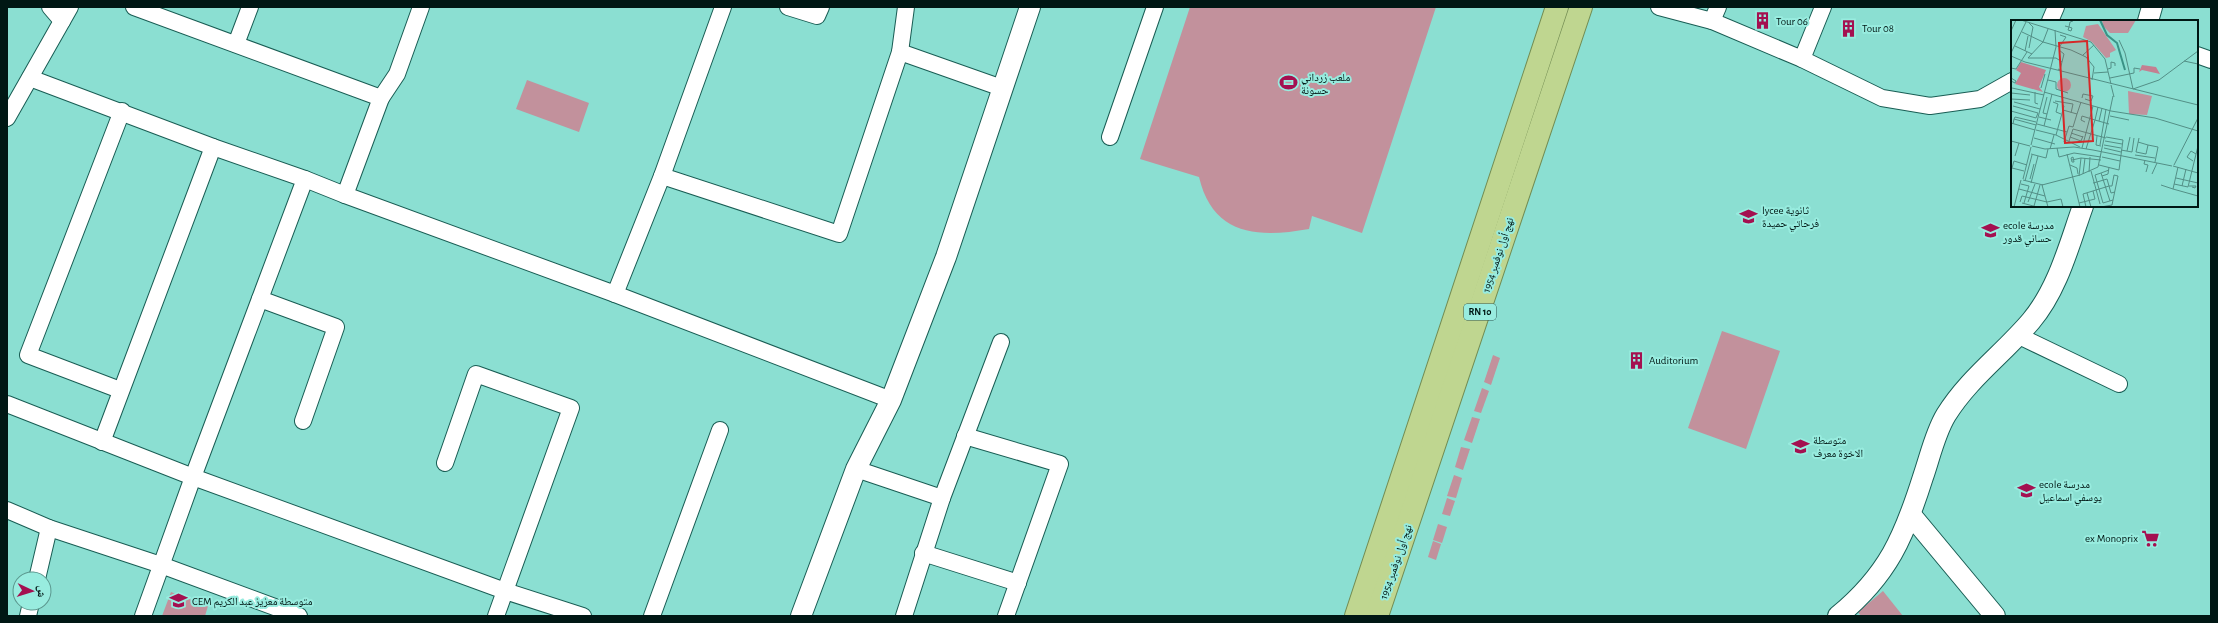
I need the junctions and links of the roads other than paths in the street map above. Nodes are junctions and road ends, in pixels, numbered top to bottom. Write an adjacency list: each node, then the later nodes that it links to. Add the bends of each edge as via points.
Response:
1 (50, 7): 21 (street)
2 (70, 7): 21 (street)
3 (134, 7): 22 (street)
4 (250, 7): 22 (street)
5 (421, 7): 30 (street, via 397,74)
6 (723, 7): 35 (street)
7 (788, 7): 17 (street)
8 (906, 7): 23 (street)
9 (1030, 7): 29 (street)
10 (1155, 7): 33 (street)
11 (1557, 7): 54 (highway, نهج أول نوفمبر 1954 / RN 10)
12 (1581, 7): 56 (highway, نهج أول نوفمبر 1954 / RN 10)
13 (1659, 7): 18 (street)
14 (1823, 7): 25 (street)
15 (2056, 7): 19 (street)
16 (2152, 7): 20 (street)
17 (819, 12)
18 (1715, 14): 25 (street)
19 (2050, 20)
20 (2148, 20)
21 (62, 21): 27 (street)
22 (236, 44): 30 (street)
23 (900, 52): 29 (street); 35 (street, via 839,234)
24 (2198, 55): 26 (street)
25 (1802, 59): 28 (street, via 1882,98 1930,106 1980,99)
26 (2211, 60)
27 (30, 78): 31 (street); 32 (street)
28 (2011, 82)
29 (1002, 88): 45 (street, via 946,257)
30 (381, 98): 37 (street)
31 (122, 111): 34 (street); 44 (street, via 28,355)
32 (7, 118)
33 (1110, 137)
34 (213, 147): 36 (street); 44 (street)
35 (662, 176): 39 (street)
36 (305, 179): 37 (street); 40 (street)
37 (345, 195): 39 (street)
38 (2083, 207): 41 (street, via 2060,270 2045,302)
39 (615, 294): 45 (street)
40 (260, 299): 47 (street, via 336,327); 53 (street)
41 (2017, 335): 43 (street); 58 (street, via 1970,381 1945,417)
42 (1001, 342): 49 (street)
43 (2119, 384)
44 (120, 390): 50 (street)
45 (891, 400): 52 (street)
46 (7, 404): 50 (street)
47 (303, 422)
48 (720, 430): 69 (street)
49 (965, 436): 55 (street); 63 (street, via 1060,464)
50 (102, 442): 53 (street)
51 (445, 462): 64 (street, via 476,374 571,408)
52 (856, 469): 55 (street); 70 (street)
53 (192, 477): 61 (street); 64 (street)
54 (1396, 494): 56 (highway); 73 (highway, نهج أول نوفمبر 1954 / RN 10)
55 (942, 498): 60 (street)
56 (1417, 501): 74 (highway, نهج أول نوفمبر 1954 / RN 10)
57 (7, 510): 59 (street)
58 (1911, 515): 75 (street, via 1888,564 1859,599); 76 (street)
59 (49, 528): 61 (street); 62 (street)
60 (923, 553): 63 (street); 71 (street)
61 (161, 565): 65 (street); 66 (street)
62 (39, 571)
63 (1018, 583): 72 (street)
64 (505, 591): 67 (street); 68 (street)
65 (143, 616)
66 (299, 616)
67 (496, 616)
68 (583, 616)
69 (652, 616)
70 (801, 616)
71 (904, 616)
72 (1006, 616)
73 (1356, 616)
74 (1377, 616)
75 (1838, 616)
76 (1995, 616)

